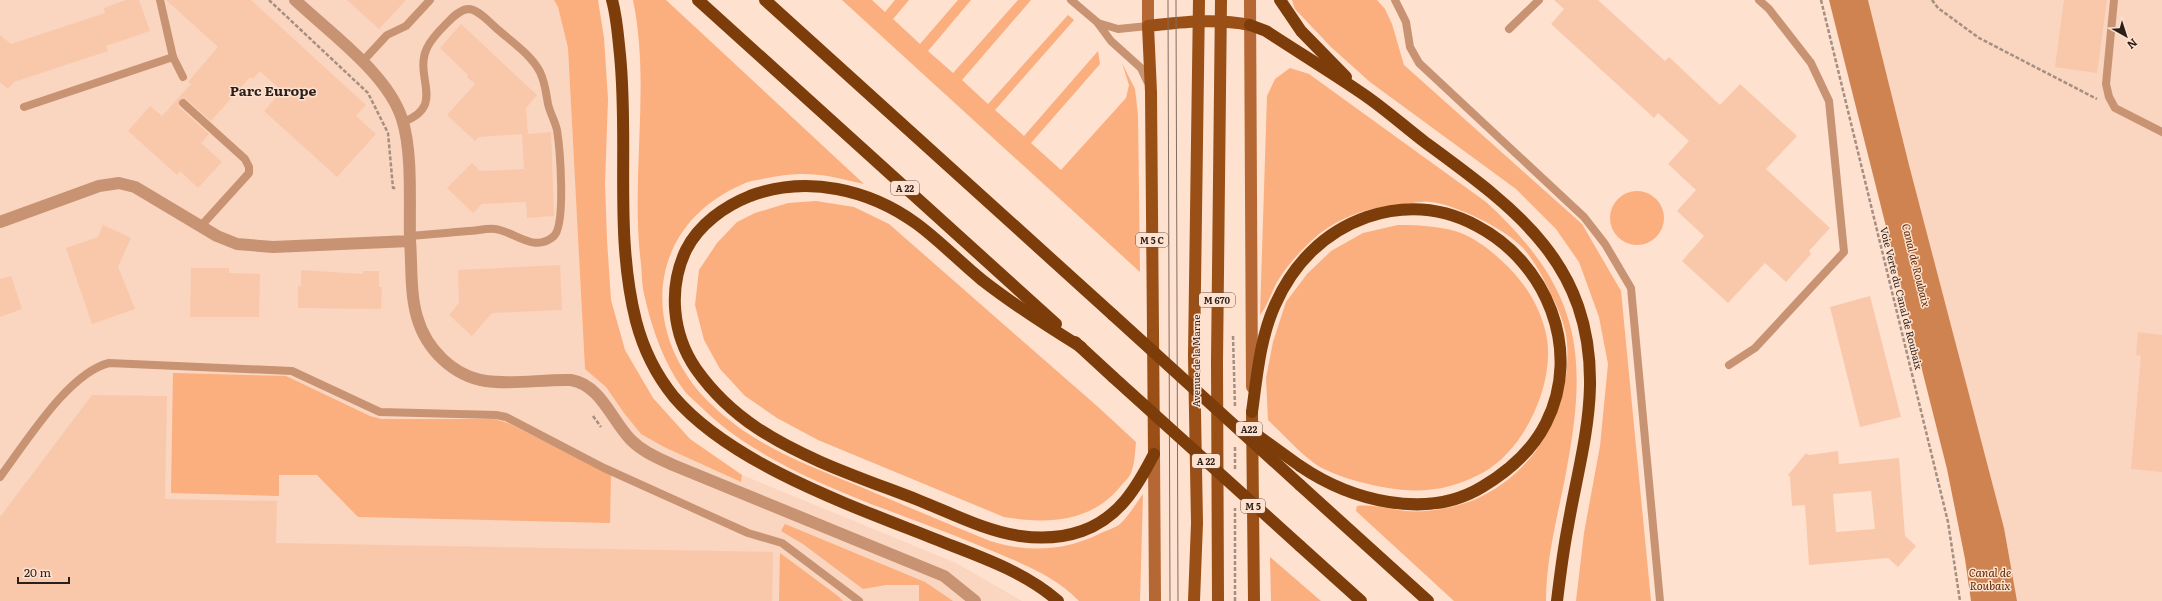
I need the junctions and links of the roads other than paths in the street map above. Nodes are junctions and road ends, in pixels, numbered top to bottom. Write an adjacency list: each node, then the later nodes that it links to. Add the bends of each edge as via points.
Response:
1 (160, 0): 23 (lane)
2 (295, 0): 24 (street)
3 (430, 0): 24 (lane, via 406,26 387,35)
4 (612, 0): 43 (highway, via 622,74 622,205 630,291 642,339 666,387 699,421 765,466 996,564 1027,579)
5 (698, 0): 35 (highway, A 22)
6 (765, 0): 37 (highway, bridge)
7 (1071, 0): 19 (lane)
8 (1148, 0): 21 (street, M 5 C)
9 (1199, 0): 17 (main road, Avenue de la Marne / M 670)
10 (1221, 0): 18 (main road, M 670)
11 (1250, 0): 20 (street, M 5)
12 (1280, 0): 27 (highway, via 1301,31)
13 (1395, 0): 51 (lane, via 1406,22 1410,47 1419,63 1584,217 1605,244 1632,288)
14 (1539, 0): 22 (lane)
15 (1759, 0): 36 (lane, via 1812,63 1829,101 1844,252 1755,348)
16 (2114, 0): 31 (lane, via 2106,84 2109,97 2115,108)
17 (1198, 21): 18 (main road); 21 (main road); 45 (main road, Avenue de la Marne / M 670, via 1194,356 1197,523)
18 (1220, 21): 20 (main road); 46 (main road, M 670, via 1216,362)
19 (1097, 22): 21 (lane, via 1118,29); 26 (lane, via 1111,41 1141,68)
20 (1250, 25): 27 (highway, via 1266,31); 38 (street, M 5)
21 (1148, 26): 26 (main road, M 5 C)
22 (1509, 29)
23 (173, 57): 25 (lane); 29 (lane)
24 (362, 62): 30 (street, via 392,96)
25 (183, 77)
26 (1151, 92): 39 (main road, M 5 C)
27 (1364, 95): 50 (highway, via 1507,205 1545,245 1563,271 1575,298 1588,350 1589,393 1584,442)
28 (183, 104): 33 (lane, via 245,159 249,173)
29 (24, 107)
30 (403, 122): 34 (street, via 407,143); 34 (lane, via 414,118 427,102 428,91 424,74 427,48 437,34 460,12 469,9 477,12 540,71 556,128 562,210 558,230 553,237 544,242 533,243 495,229)
31 (2162, 132)
32 (0, 222): 33 (street, via 99,186 119,183 135,187)
33 (201, 226): 34 (street, via 226,240 248,246)
34 (410, 238): 42 (street, via 413,296 417,317 433,348 461,374 487,381 581,382 595,394 626,436 646,452 944,576)
35 (1081, 347): 39 (highway, via 994,289 917,223 873,200 830,186 785,187 762,192 725,209 711,218 688,245 677,274 675,304 685,348 704,380 732,410 759,430 801,452 963,518 1020,536 1044,538 1081,531 1104,520 1123,503); 48 (highway, A 22, bridge)
36 (1729, 365)
37 (1198, 393): 38 (highway, A22, bridge, via 1326,482 1362,496 1408,504 1454,499 1478,490 1500,477 1520,460 1546,422 1556,396 1561,368 1556,321 1550,303 1527,264 1490,232 1470,222 1437,211 1395,210 1354,222 1317,245 1286,283 1274,306 1267,328); 49 (highway, bridge)
38 (1252, 412): 47 (main road, M 5)
39 (1154, 454): 44 (street, M 5 C)
40 (0, 477): 41 (lane, via 70,387 101,365 292,371 380,412 506,417 611,471 748,533 782,543)
41 (859, 601)
42 (976, 601)
43 (1058, 601)
44 (1155, 601)
45 (1194, 601)
46 (1218, 601)
47 (1254, 601)
48 (1361, 601)
49 (1428, 601)
50 (1557, 601)
51 (1660, 601)

